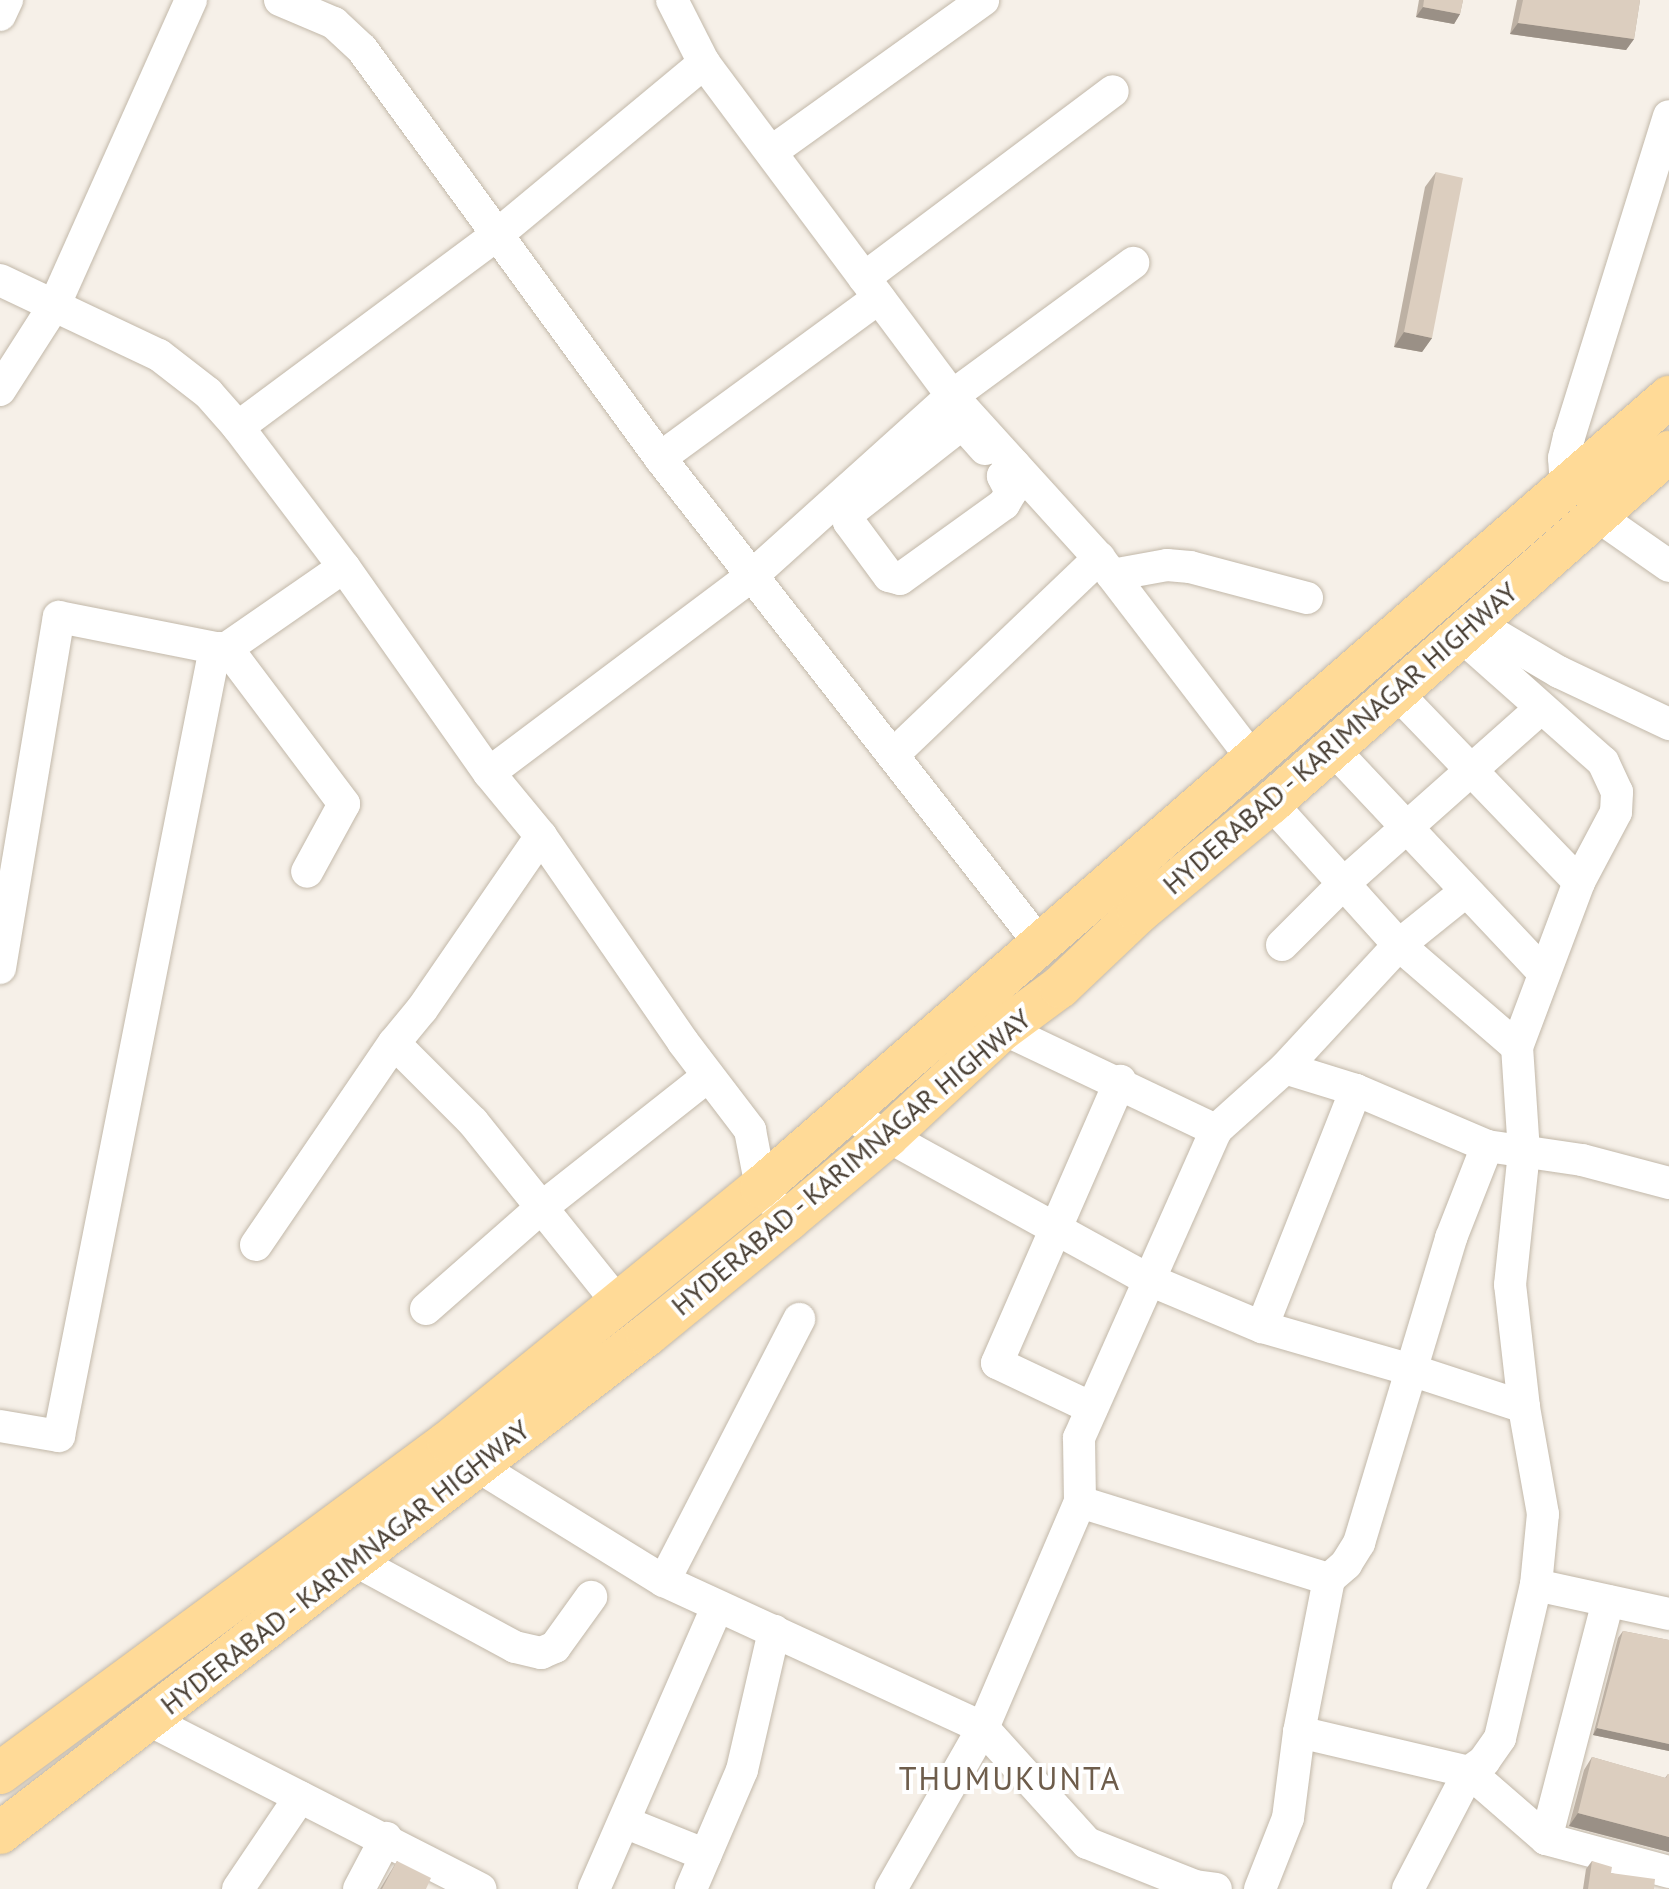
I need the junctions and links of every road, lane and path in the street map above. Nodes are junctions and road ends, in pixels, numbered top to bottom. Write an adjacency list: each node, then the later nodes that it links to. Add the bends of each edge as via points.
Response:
1 (7, 0): 6 (street)
2 (191, 0): 15 (street)
3 (280, 0): 11 (street, via 334,23 362,49)
4 (672, 0): 7 (street)
5 (983, 0): 10 (street)
6 (0, 15)
7 (704, 63): 10 (street); 11 (street)
8 (1113, 91): 14 (street)
9 (1669, 116): 23 (street, via 1569,437)
10 (771, 152): 14 (street)
11 (498, 234): 19 (street); 21 (street)
12 (1133, 263): 17 (street)
13 (0, 280): 15 (street)
14 (872, 288): 17 (street); 21 (street)
15 (55, 304): 16 (street); 19 (street, via 159,355 208,393)
16 (0, 390)
17 (952, 396): 20 (street); 28 (street)
18 (1669, 397): 23 (main road, HYDERABAD - KARIMNAGAR HIGHWAY)
19 (238, 427): 27 (street)
20 (1004, 454): 20 (street, via 983,450 969,431 957,428 850,512 849,522 889,576 900,579 1004,504 1011,492 1003,476); 25 (street)
21 (660, 458): 28 (street)
22 (1665, 461): 24 (main road, HYDERABAD - KARIMNAGAR HIGHWAY)
23 (1566, 486): 37 (main road, HYDERABAD - KARIMNAGAR HIGHWAY)
24 (1596, 515): 26 (street); 30 (main road, HYDERABAD - KARIMNAGAR HIGHWAY)
25 (1105, 566): 29 (street, via 1190,567); 36 (street); 37 (street)
26 (1669, 566)
27 (344, 567): 31 (street); 39 (street)
28 (754, 574): 36 (street); 39 (street)
29 (1307, 598)
30 (1467, 629): 32 (main road, HYDERABAD - KARIMNAGAR HIGHWAY); 33 (street); 34 (street)
31 (221, 648): 43 (street, via 344,804); 50 (street, via 59,617); 81 (street, via 59,1436)
32 (1396, 692): 35 (main road, HYDERABAD - KARIMNAGAR HIGHWAY); 38 (street)
33 (1541, 708): 38 (street); 44 (street, via 1603,762 1617,792 1616,812)
34 (1669, 724)
35 (1332, 748): 40 (main road, HYDERABAD - KARIMNAGAR HIGHWAY); 41 (street)
36 (894, 754): 47 (street)
37 (1252, 758): 47 (main road, HYDERABAD - KARIMNAGAR HIGHWAY)
38 (1470, 769): 41 (street); 44 (street)
39 (489, 773): 42 (street)
40 (1271, 803): 45 (street); 52 (main road, HYDERABAD - KARIMNAGAR HIGHWAY, via 1138,913 1060,987)
41 (1406, 831): 45 (street); 46 (street)
42 (541, 836): 53 (street); 56 (street)
43 (307, 872)
44 (1579, 882): 51 (street)
45 (1343, 884): 48 (street); 49 (street)
46 (1465, 892): 49 (street); 51 (street)
47 (1041, 945): 59 (main road, HYDERABAD - KARIMNAGAR HIGHWAY)
48 (1282, 945)
49 (1399, 945): 54 (street); 55 (street)
50 (0, 968)
51 (1543, 972): 54 (street)
52 (1003, 1029): 57 (street); 62 (main road, HYDERABAD - KARIMNAGAR HIGHWAY)
53 (394, 1043): 69 (street, via 473,1122); 72 (street)
54 (1517, 1047): 64 (street)
55 (1285, 1068): 58 (street); 61 (street)
56 (708, 1076): 60 (street); 69 (street)
57 (1120, 1081): 61 (street); 71 (street)
58 (1356, 1090): 63 (street); 77 (street)
59 (847, 1114): 62 (street); 65 (main road, HYDERABAD - KARIMNAGAR HIGHWAY)
60 (750, 1130): 65 (street); 67 (street)
61 (1216, 1130): 73 (street)
62 (887, 1137): 68 (main road, HYDERABAD - KARIMNAGAR HIGHWAY); 71 (street)
63 (1487, 1146): 64 (street); 78 (street, via 1451,1238)
64 (1524, 1152): 66 (street, via 1582,1160); 79 (street, via 1510,1285)
65 (800, 1154): 67 (main road, HYDERABAD - KARIMNAGAR HIGHWAY); 68 (street)
66 (1669, 1183)
67 (761, 1187): 70 (street); 74 (main road, HYDERABAD - KARIMNAGAR HIGHWAY)
68 (826, 1188): 70 (main road, HYDERABAD - KARIMNAGAR HIGHWAY)
69 (541, 1208): 74 (street); 75 (street)
70 (788, 1220): 82 (main road, HYDERABAD - KARIMNAGAR HIGHWAY)
71 (1054, 1226): 73 (street); 80 (street, via 997,1363)
72 (256, 1245)
73 (1147, 1279): 77 (street); 80 (street)
74 (618, 1303): 97 (main road, HYDERABAD - KARIMNAGAR HIGHWAY, via 448,1442)
75 (426, 1309)
76 (799, 1319): 86 (street)
77 (1262, 1327): 78 (street)
78 (1411, 1370): 79 (street); 85 (street, via 1359,1543)
79 (1524, 1407): 87 (street, via 1543,1514)
80 (1092, 1408): 83 (street, via 1079,1438)
81 (0, 1426)
82 (476, 1465): 84 (main road, HYDERABAD - KARIMNAGAR HIGHWAY); 86 (street)
83 (1080, 1502): 85 (street); 94 (street)
84 (354, 1560): 88 (street, via 515,1647 541,1653 555,1647); 93 (main road, HYDERABAD - KARIMNAGAR HIGHWAY)
85 (1329, 1579): 95 (street)
86 (664, 1581): 90 (street)
87 (1536, 1585): 89 (street); 96 (street, via 1500,1738)
88 (591, 1597)
89 (1608, 1601): 91 (street); 102 (street)
90 (717, 1608): 92 (street); 99 (street)
91 (1669, 1614)
92 (774, 1631): 94 (street); 103 (street, via 742,1770)
93 (149, 1720): 98 (street); 100 (main road, HYDERABAD - KARIMNAGAR HIGHWAY)
94 (983, 1728): 110 (street); 111 (street, via 1087,1843 1195,1886)
95 (1299, 1732): 96 (street); 112 (street, via 1288,1818)
96 (1469, 1772): 102 (street); 113 (street)
97 (0, 1773)
98 (300, 1797): 101 (street); 105 (street)
99 (624, 1822): 103 (street); 108 (street)
100 (0, 1833)
101 (386, 1838): 106 (street); 107 (street)
102 (1546, 1839): 104 (street)
103 (706, 1855): 109 (street)
104 (1669, 1872)
105 (238, 1889)
106 (359, 1889)
107 (480, 1889)
108 (594, 1889)
109 (691, 1889)
110 (891, 1889)
111 (1216, 1889)
112 (1260, 1889)
113 (1408, 1889)

